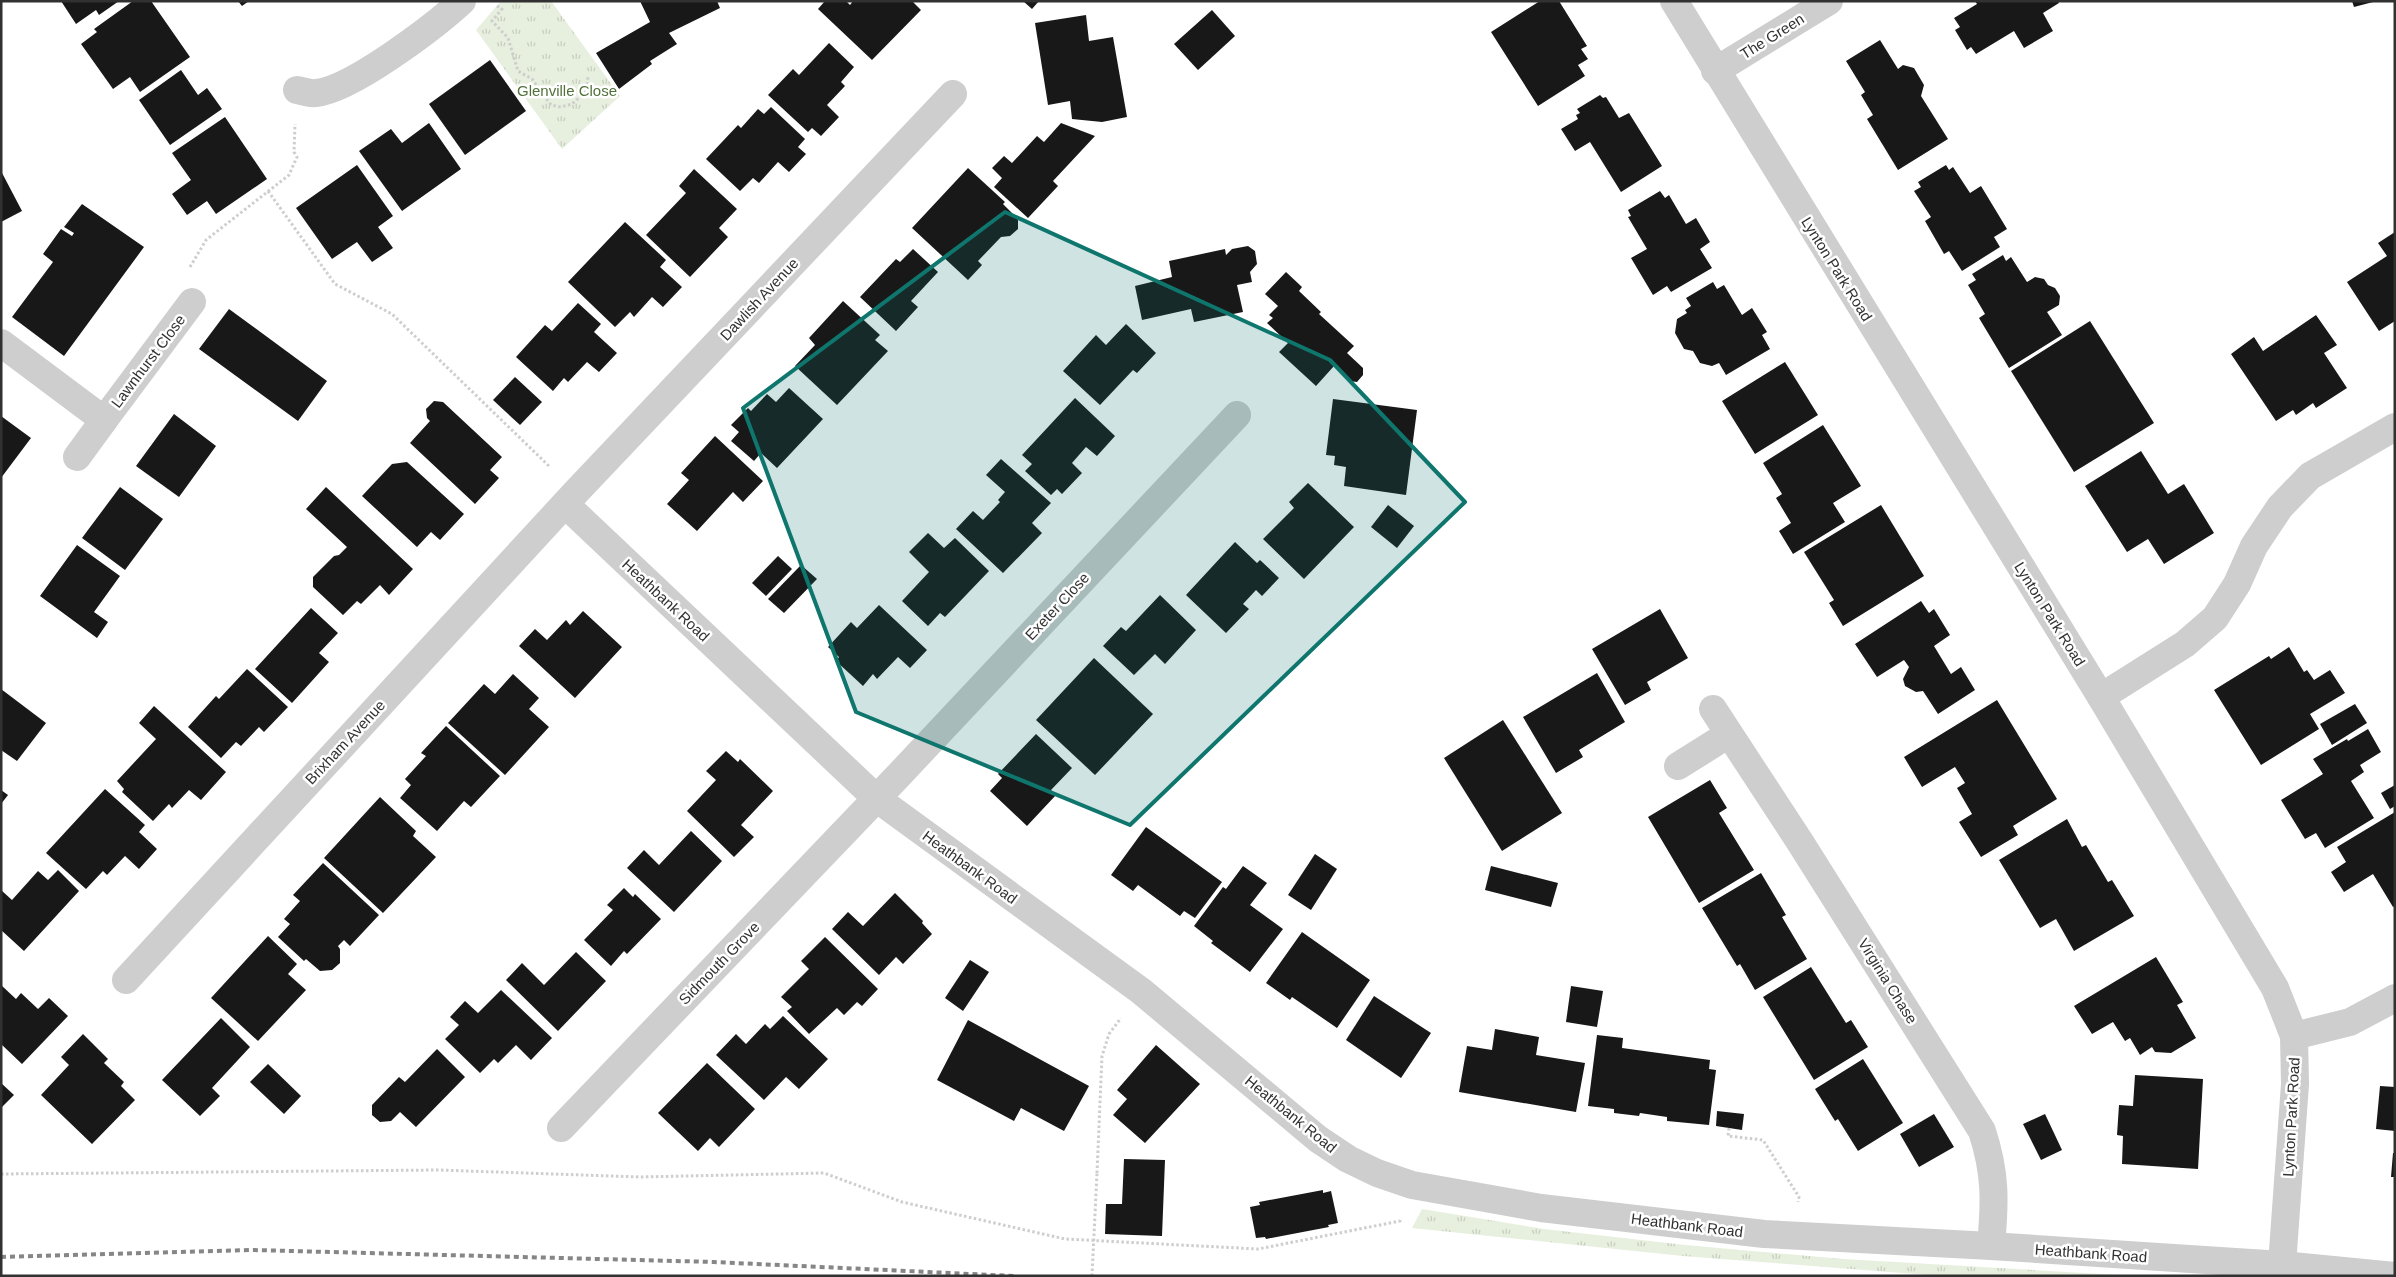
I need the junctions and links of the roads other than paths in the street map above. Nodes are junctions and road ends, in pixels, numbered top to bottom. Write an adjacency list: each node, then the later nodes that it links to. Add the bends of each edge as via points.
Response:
1 (462, 1): 5 (street, via 442,20 357,78 337,88 315,93)
2 (1674, 1): 4 (street, Lynton Park Road)
3 (1829, 1): 4 (street, The Green)
4 (1715, 71): 14 (street, Lynton Park Road)
5 (297, 90)
6 (953, 94): 13 (street, Dawlish Avenue)
7 (192, 302): 10 (street, Lawnhurst Close)
8 (1, 343): 10 (street, Lawnhurst Close)
9 (1238, 415): 18 (street, Exeter Close)
10 (104, 420): 12 (street, Lawnhurst Close)
11 (2395, 427): 14 (street, via 2310,476 2280,507 2254,546 2237,584 2215,618 2185,644)
12 (77, 457)
13 (570, 498): 18 (street, Heathbank Road); 19 (street, Brixham Avenue)
14 (2101, 697): 21 (street, Lynton Park Road, via 2276,988)
15 (1713, 709): 16 (street, Virginia Chase)
16 (1729, 734): 17 (street); 23 (street, Virginia Chase, via 1982,1131 1991,1159 1995,1194)
17 (1678, 766)
18 (876, 798): 22 (street, Sidmouth Grove); 23 (street, Heathbank Road, via 1140,990 1318,1139 1377,1173 1444,1192 1541,1208 1764,1234)
19 (126, 980)
20 (2395, 998): 21 (street, via 2350,1022)
21 (2294, 1036): 24 (street, Lynton Park Road, via 2295,1084)
22 (561, 1128)
23 (1991, 1246): 24 (street, Heathbank Road)
24 (2282, 1265): 25 (street, Heathbank Road)
25 (2395, 1276)

